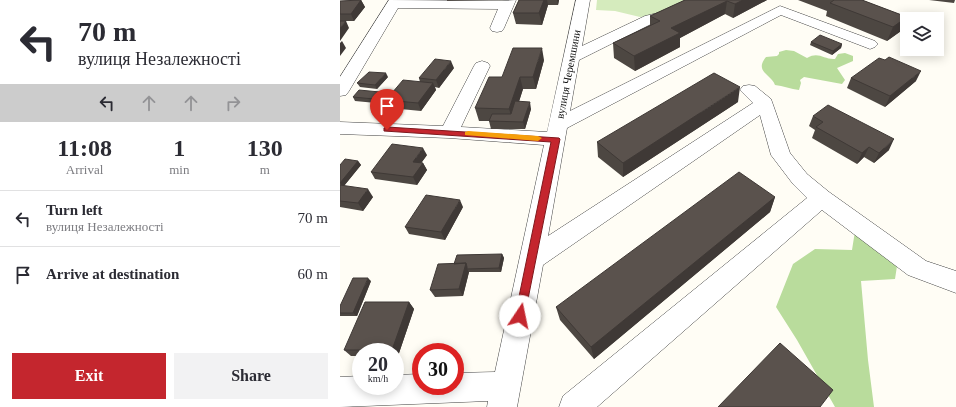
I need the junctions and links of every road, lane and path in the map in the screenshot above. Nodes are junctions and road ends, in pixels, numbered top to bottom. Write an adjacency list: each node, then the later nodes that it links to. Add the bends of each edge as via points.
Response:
1 (583, 0): 7 (street, вулиця Черемшини)
2 (710, 0): 7 (street, via 684,11 650,19)
3 (395, 2): 4 (street); 9 (street)
4 (508, 2): 5 (street)
5 (497, 28)
6 (870, 44): 12 (street, via 780,10)
7 (572, 57): 12 (street, вулиця Черемшини)
8 (482, 66): 11 (street)
9 (340, 91)
10 (340, 128): 11 (street)
11 (449, 132): 12 (street)
12 (557, 132): 14 (street, вулиця Черемшини)
13 (821, 198): 14 (street, via 800,179 781,155 757,97); 15 (street, via 917,268); 18 (street)
14 (532, 259): 17 (street, вулиця Черемшини)
15 (956, 282)
16 (340, 392): 17 (street)
17 (504, 397)
18 (574, 407)

